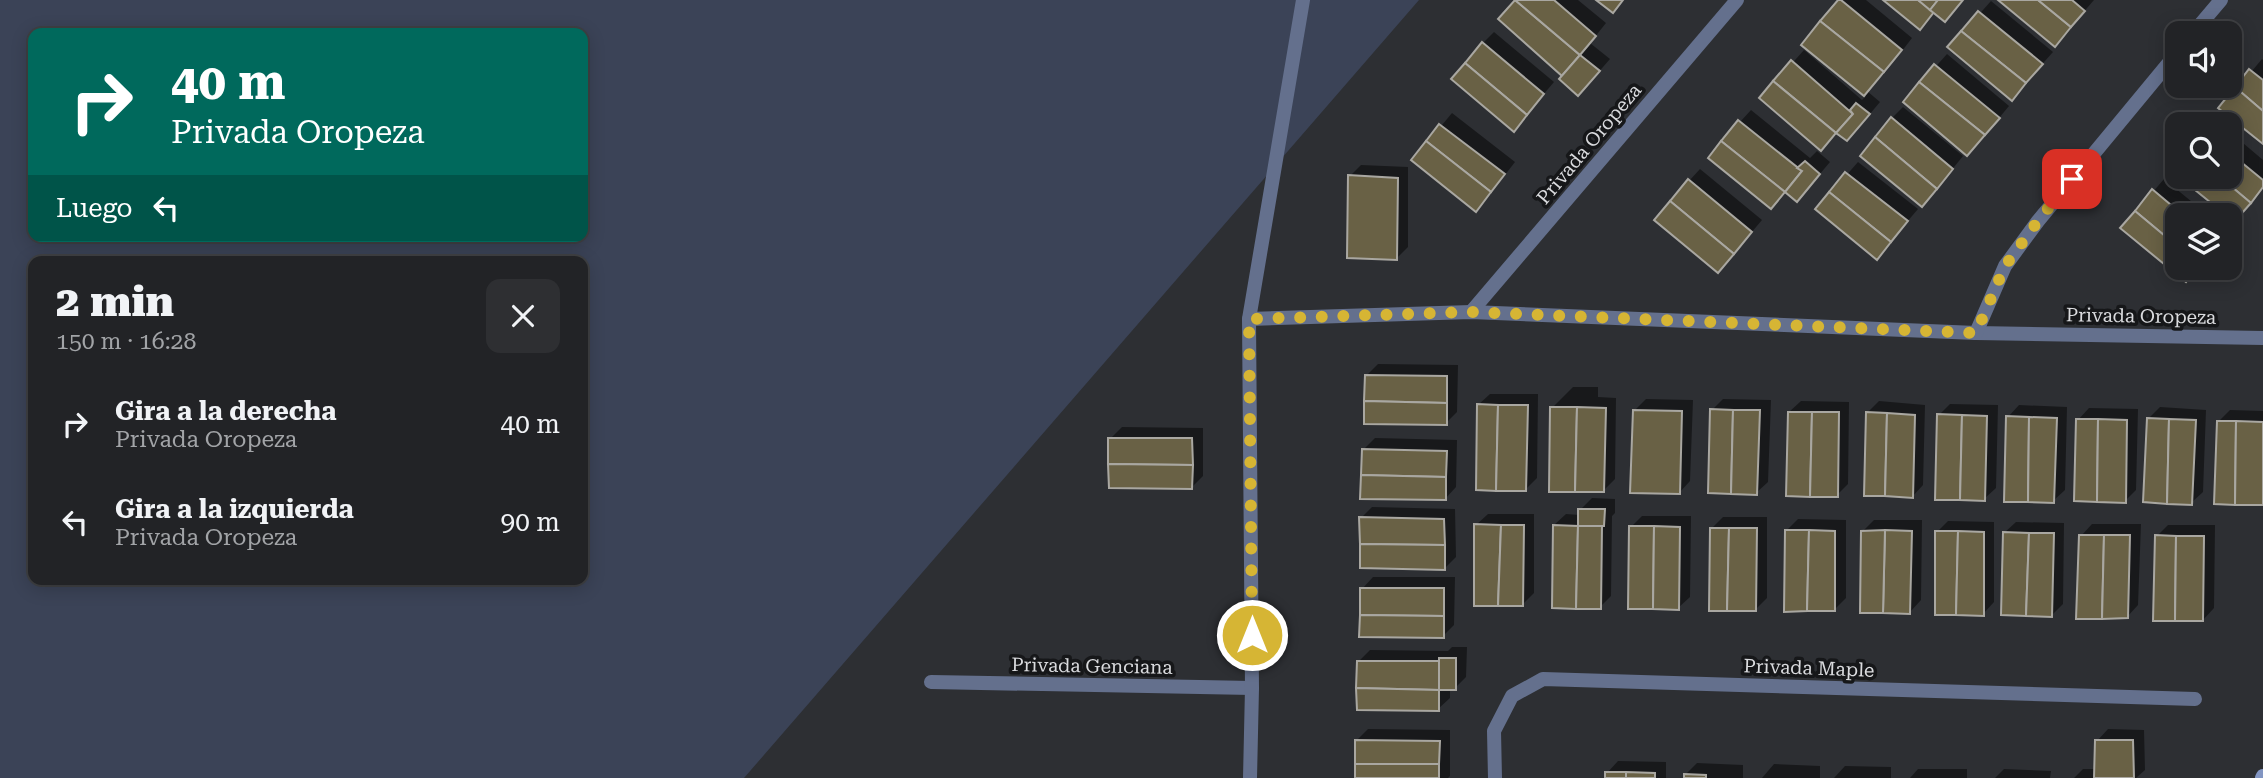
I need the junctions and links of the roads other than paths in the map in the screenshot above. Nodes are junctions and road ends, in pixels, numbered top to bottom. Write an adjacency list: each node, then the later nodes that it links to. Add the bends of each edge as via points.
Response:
1 (1303, 0): 7 (street)
2 (1737, 0): 6 (street, Privada Oropeza)
3 (2221, 0): 4 (street)
4 (2203, 21)
5 (2165, 68): 8 (street, via 2005,266)
6 (1471, 312): 7 (street, Privada Oropeza); 8 (street, Privada Oropeza)
7 (1249, 319): 11 (street)
8 (1976, 333): 9 (street, Privada Oropeza)
9 (2263, 338)
10 (931, 682): 11 (street, Privada Genciana)
11 (1252, 688): 13 (street)
12 (2195, 699): 14 (street, Privada Maple, via 1543,679 1512,696 1494,731)
13 (1250, 778)
14 (1495, 778)

